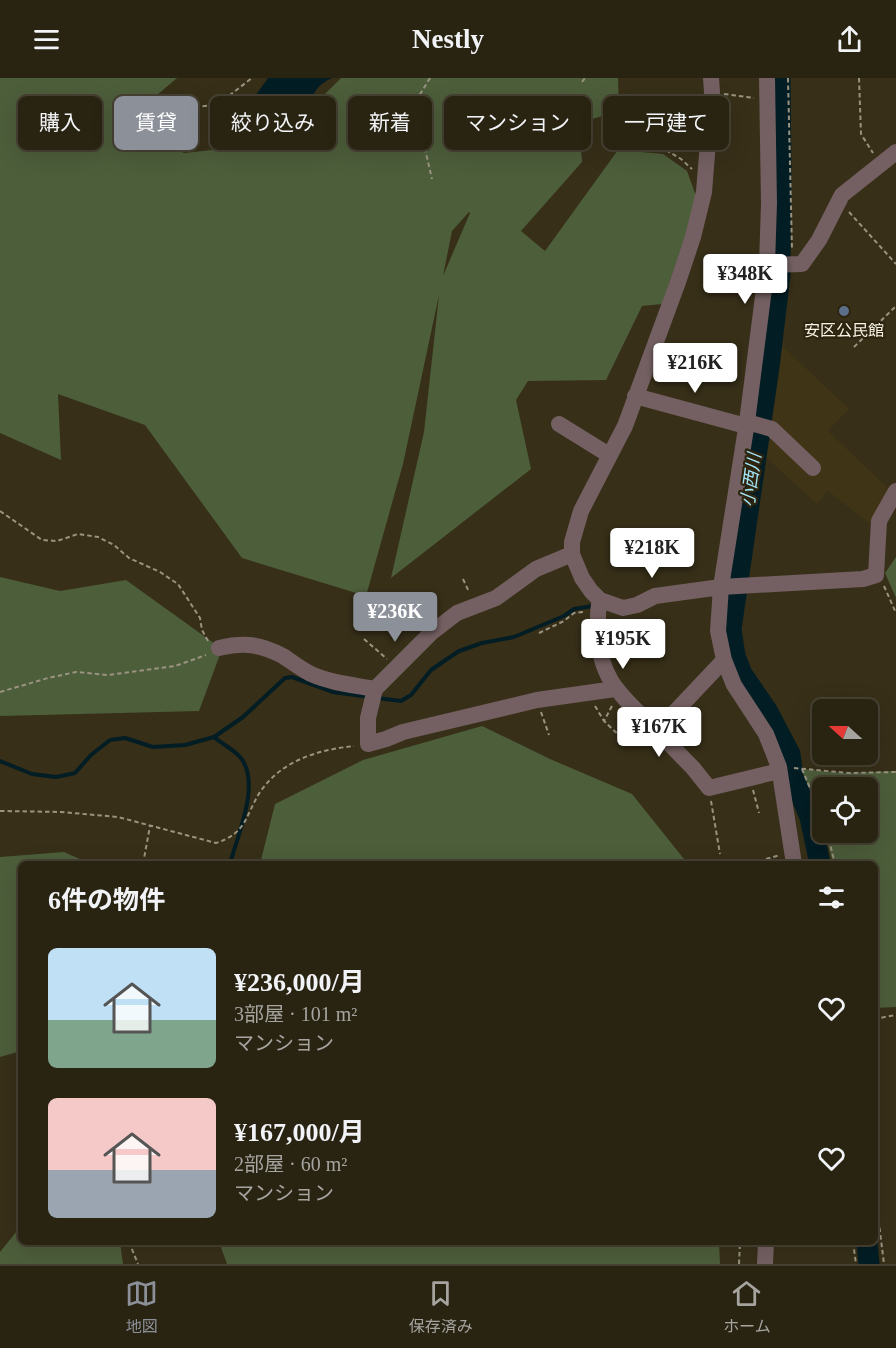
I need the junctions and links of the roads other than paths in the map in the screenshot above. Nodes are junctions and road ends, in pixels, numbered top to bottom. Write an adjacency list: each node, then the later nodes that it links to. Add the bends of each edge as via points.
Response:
1 (767, 78): 4 (street)
2 (712, 85): 5 (street, via 704,192 693,237)
3 (896, 152): 4 (street, via 842,195 802,264)
4 (767, 265): 7 (street)
5 (635, 396): 7 (street); 8 (street)
6 (559, 424): 8 (street)
7 (747, 424): 9 (street, via 772,429); 12 (street)
8 (609, 455): 11 (street, via 581,511)
9 (813, 468)
10 (896, 491): 12 (street, via 879,521 876,575)
11 (572, 554): 13 (street); 16 (street, via 536,569 496,598 457,613)
12 (721, 587): 13 (street, via 655,596 623,608); 15 (street, via 717,631)
13 (599, 606): 17 (street, via 601,660)
14 (219, 648): 16 (street, via 238,643 254,645 310,674)
15 (724, 660): 20 (street); 21 (street, via 734,685 766,734)
16 (375, 689): 18 (street, via 368,718 368,744)
17 (615, 689): 18 (street); 20 (street)
18 (537, 700): 19 (street, via 546,707)
19 (588, 700)
20 (657, 730): 21 (street, via 709,788)
21 (779, 769): 22 (street)
22 (794, 861)
23 (766, 1245): 24 (street)
24 (765, 1264)

